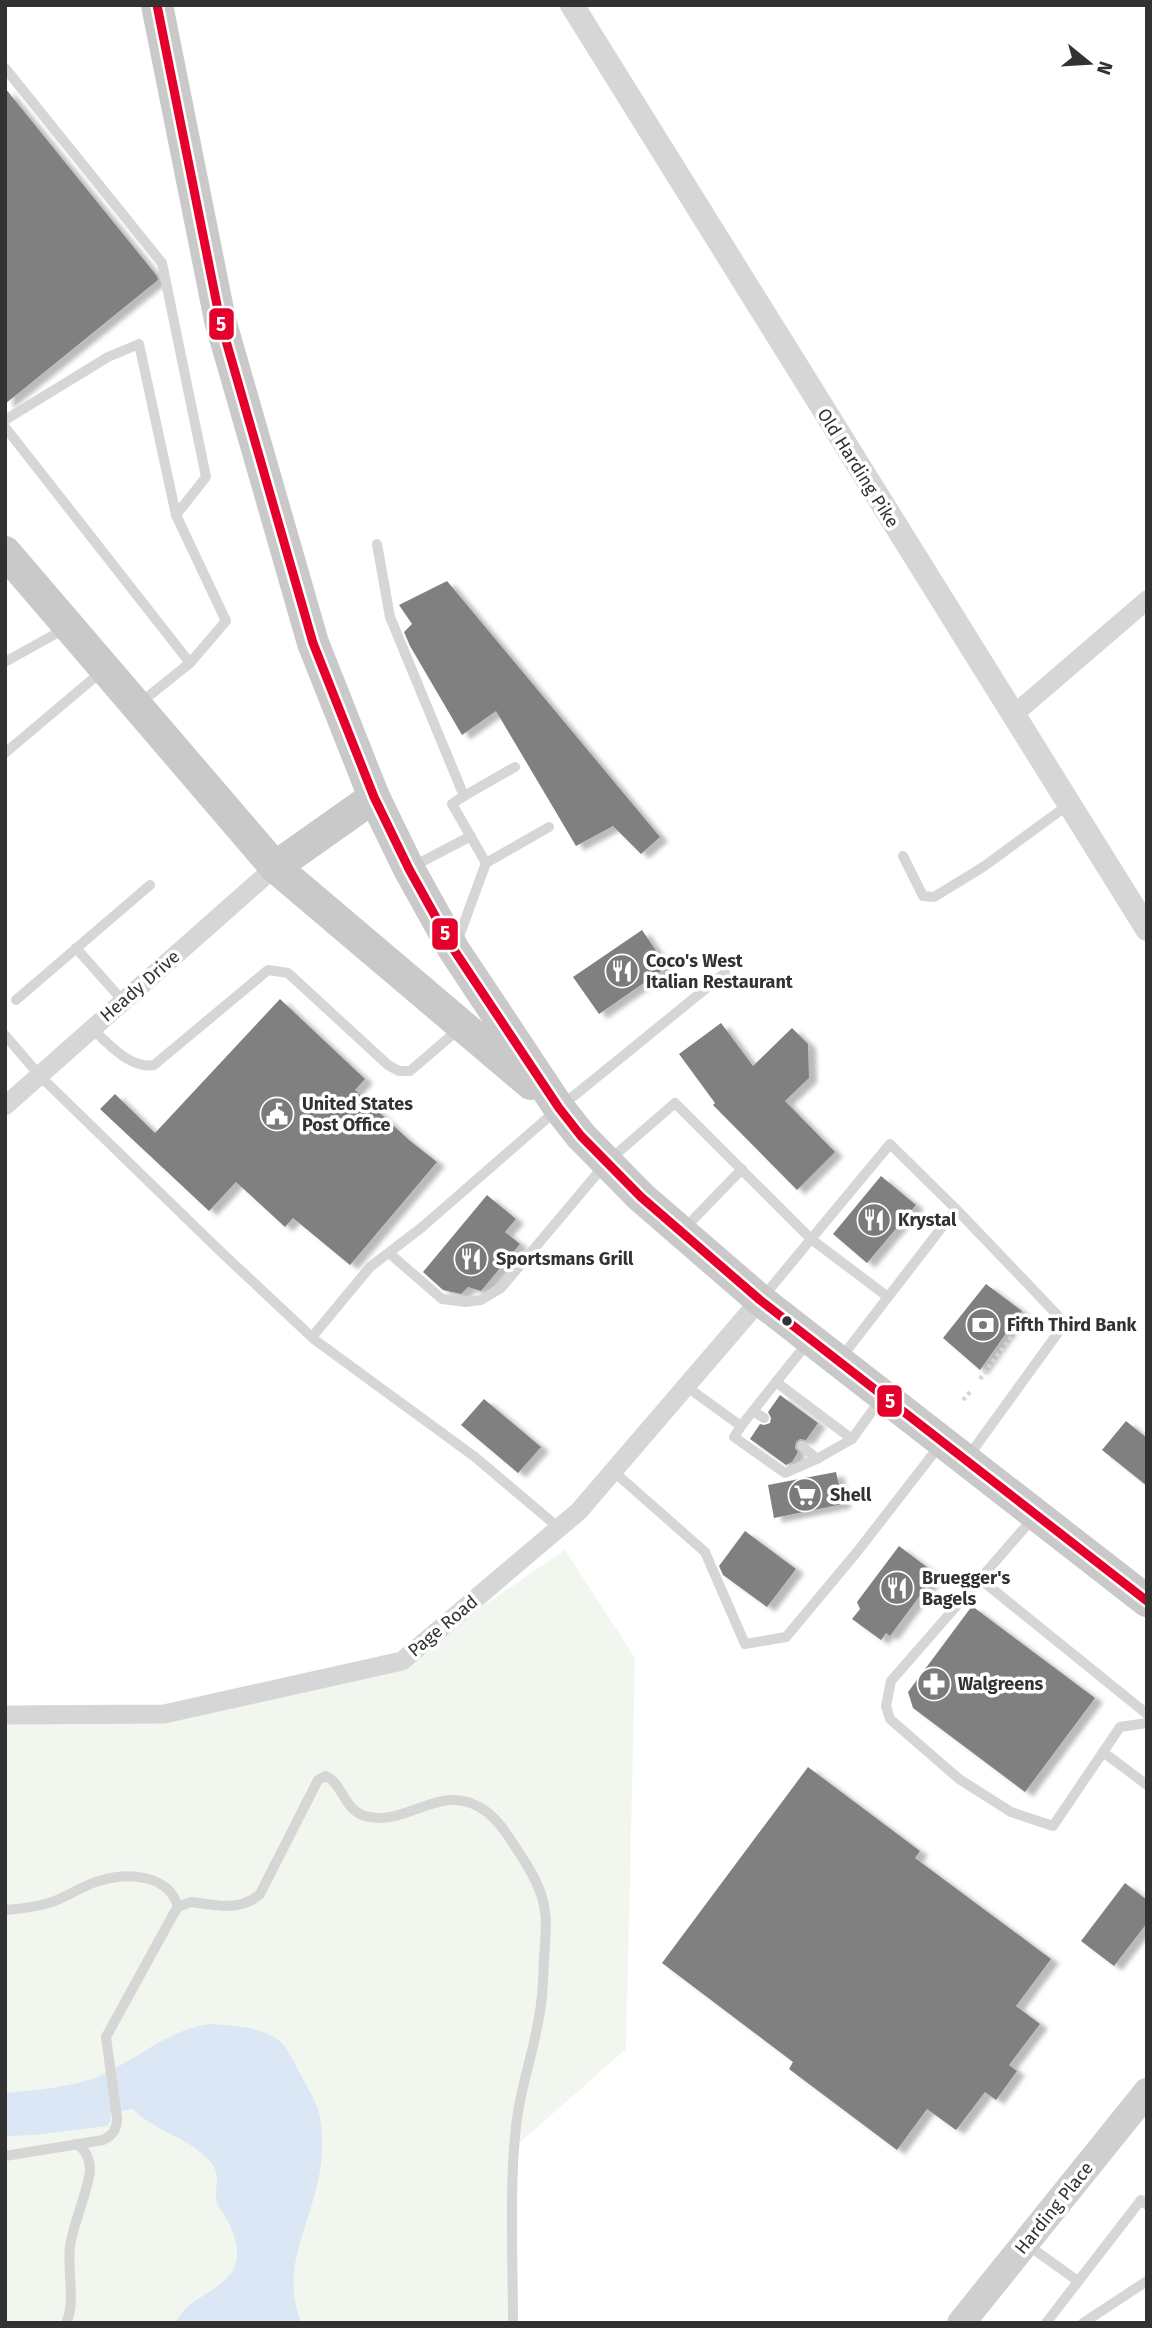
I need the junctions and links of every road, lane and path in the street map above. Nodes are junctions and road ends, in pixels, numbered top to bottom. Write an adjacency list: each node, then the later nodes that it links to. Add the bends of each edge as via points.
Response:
1 (157, 5): 19 (main road, via 220,320 313,643)
2 (572, 5): 15 (street, Old Harding Pike)
3 (5, 68): 6 (lane, via 162,263 206,477)
4 (5, 421): 6 (lane, via 108,357 139,344)
5 (5, 427): 12 (lane)
6 (176, 515): 12 (lane, via 226,621)
7 (377, 544): 18 (lane, via 390,617)
8 (5, 552): 10 (main road)
9 (1147, 600): 15 (street)
10 (69, 626): 11 (lane); 13 (main road)
11 (5, 662)
12 (190, 663): 14 (lane)
13 (105, 668): 14 (main road); 16 (lane)
14 (137, 705): 25 (main road)
15 (1012, 716): 20 (street, Old Harding Pike)
16 (5, 753)
17 (515, 766): 18 (lane)
18 (464, 796): 22 (lane, via 452,804)
19 (374, 797): 25 (main road); 26 (main road)
20 (1068, 805): 23 (lane, via 934,897 923,895); 28 (street, Old Harding Pike)
21 (548, 828): 24 (lane)
22 (471, 836): 24 (lane); 26 (lane)
23 (903, 856)
24 (486, 863): 30 (lane)
25 (275, 867): 33 (street, Heady Drive); 34 (main road)
26 (409, 869): 30 (main road)
27 (150, 885): 29 (lane)
28 (1147, 929)
29 (76, 948): 32 (lane); 33 (lane)
30 (454, 950): 39 (main road)
31 (725, 974): 39 (lane)
32 (16, 1000)
33 (123, 1001): 35 (street, Heady Drive)
34 (462, 1026): 35 (lane, via 410,1070 399,1071 288,973 268,970 154,1065 133,1063); 39 (main road)
35 (92, 1029): 37 (street, Heady Drive)
36 (5, 1035): 37 (lane)
37 (40, 1076): 38 (street, Heady Drive); 49 (lane)
38 (5, 1106)
39 (559, 1108): 40 (main road); 45 (lane)
40 (607, 1162): 41 (lane, via 675,1103); 43 (main road); 45 (lane, via 501,1288 481,1300 442,1299)
41 (742, 1169): 43 (lane); 44 (lane)
42 (956, 1209): 44 (lane, via 890,1144); 46 (lane); 63 (lane, via 1065,1323)
43 (681, 1232): 47 (main road)
44 (811, 1238): 46 (lane); 47 (lane)
45 (389, 1253): 49 (lane, via 370,1266)
46 (888, 1297): 51 (lane)
47 (761, 1300): 50 (main road); 54 (street, Page Road)
48 (1029, 1313): 52 (path)
49 (312, 1337): 67 (lane, via 475,1457)
50 (811, 1339): 51 (main road); 53 (lane)
51 (839, 1360): 56 (main road)
52 (980, 1379)
53 (776, 1382): 58 (lane); 61 (lane)
54 (687, 1387): 60 (lane); 65 (street, Page Road)
55 (970, 1392): 57 (path)
56 (884, 1395): 61 (lane); 63 (main road)
57 (963, 1400)
58 (753, 1411): 59 (lane); 60 (lane)
59 (764, 1418)
60 (741, 1426): 64 (lane, via 734,1437 785,1473)
61 (852, 1439): 64 (lane)
62 (802, 1446): 64 (lane)
63 (954, 1451): 65 (lane, via 857,1552 786,1637 745,1644 705,1552); 66 (main road)
64 (817, 1459)
65 (613, 1471): 67 (street, Page Road)
66 (1036, 1515): 68 (lane); 69 (main road)
67 (559, 1528): 71 (street, Page Road, via 402,1661 164,1714)
68 (980, 1579): 70 (lane); 73 (lane, via 891,1681 886,1706 890,1719 959,1779 1011,1812 1053,1826)
69 (1147, 1601)
70 (1147, 1714)
71 (5, 1715)
72 (1147, 1723): 73 (lane, via 1120,1727)
73 (1103, 1752): 74 (lane)
74 (1147, 1785)
75 (178, 1907): 76 (lane, via 165,1885 125,1877 98,1881 49,1903); 78 (lane, via 108,2031 117,2127 107,2138); 85 (lane, via 191,1902 233,1907 253,1900 264,1887 313,1788 326,1776 362,1815 389,1816 438,1801 463,1800 486,1812 503,1829 533,1877 543,1899 546,1922 540,2015 514,2152)
76 (5, 1910)
77 (1147, 2092): 81 (main road, Harding Place)
78 (75, 2144): 79 (lane); 84 (lane, via 85,2152 90,2172 72,2233 71,2307)
79 (5, 2157)
80 (1147, 2205): 82 (lane, via 1141,2200)
81 (1026, 2243): 82 (lane); 86 (main road, Harding Place)
82 (1078, 2281): 87 (lane)
83 (1147, 2281): 88 (lane)
84 (66, 2323)
85 (513, 2323)
86 (961, 2323)
87 (1046, 2323)
88 (1083, 2323)

